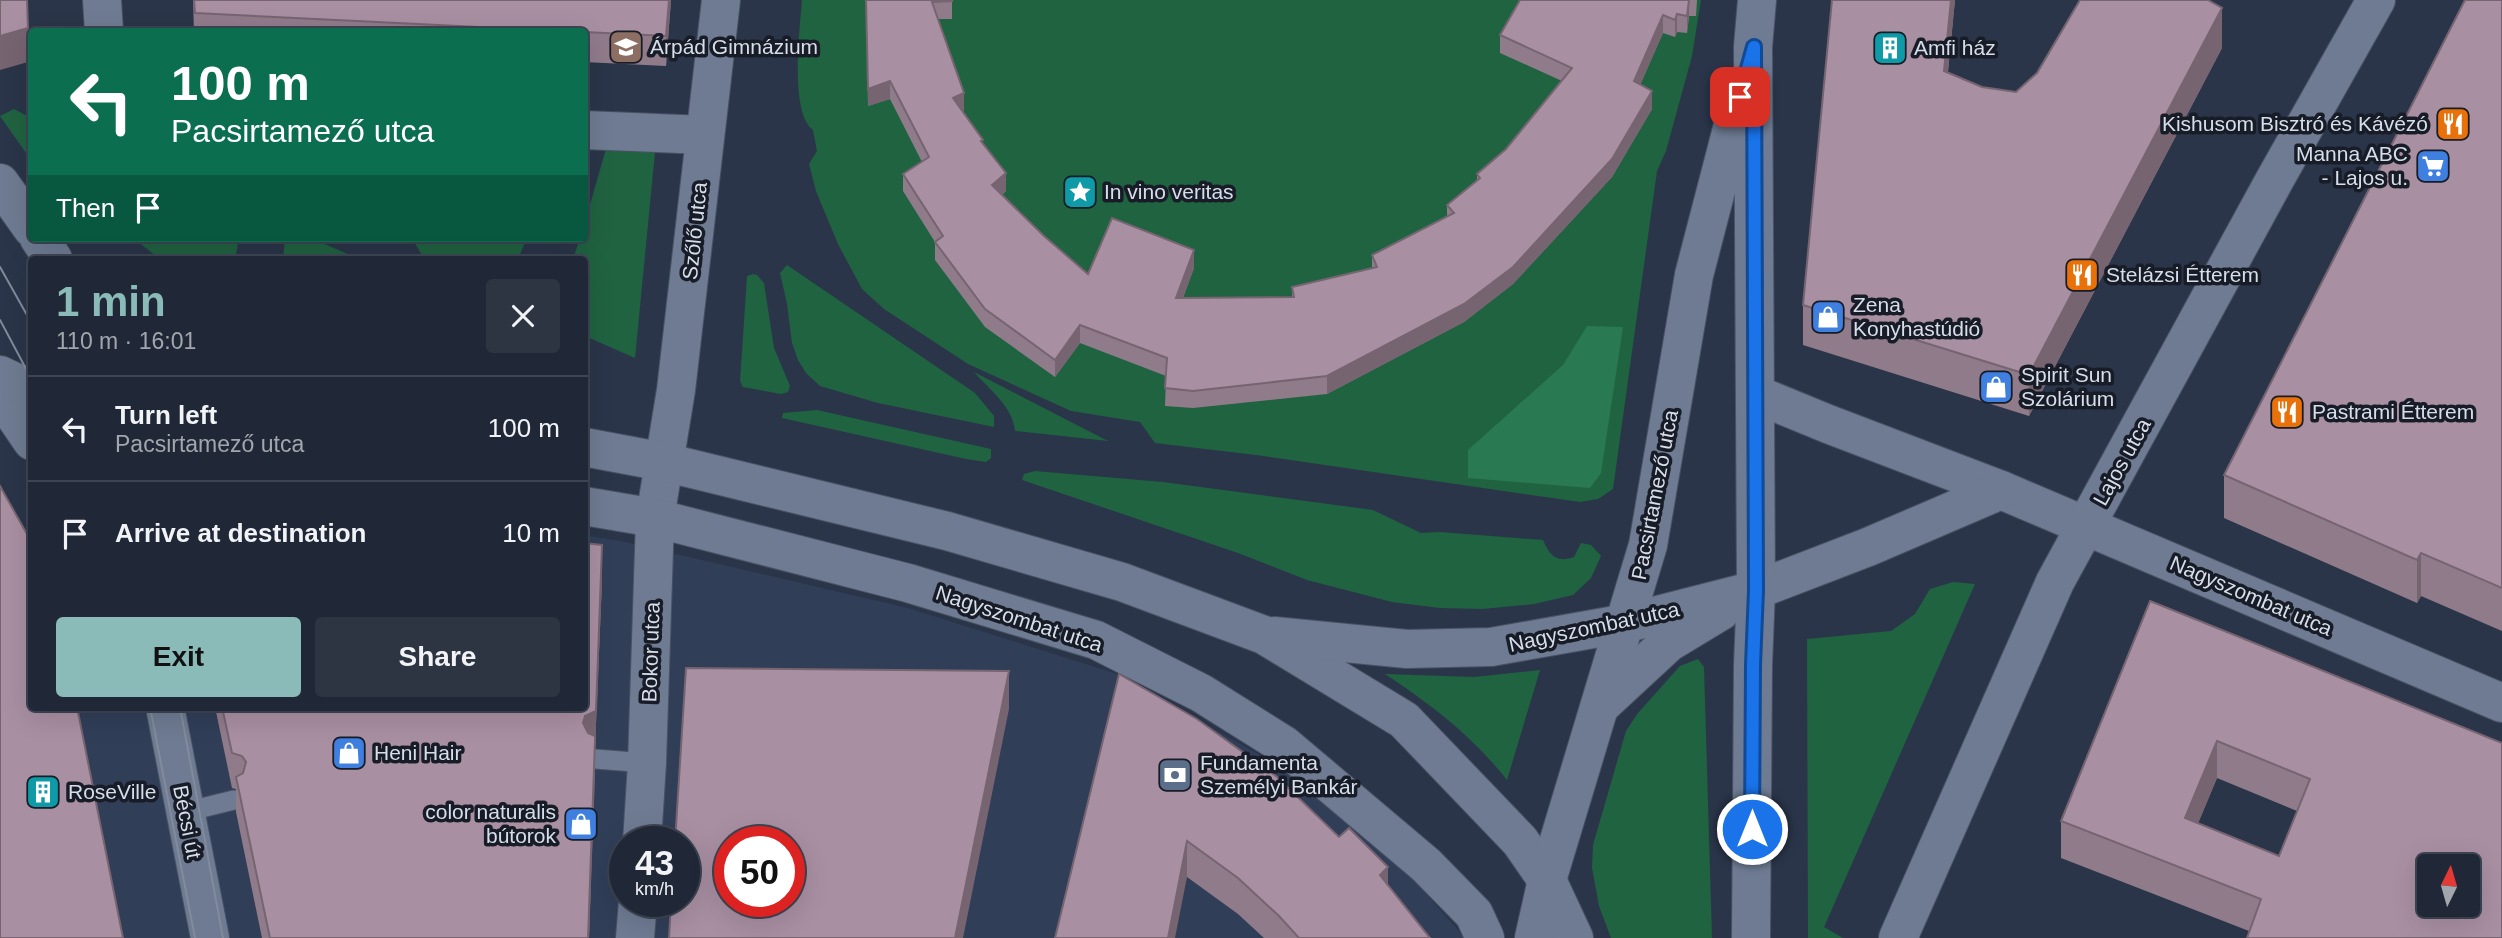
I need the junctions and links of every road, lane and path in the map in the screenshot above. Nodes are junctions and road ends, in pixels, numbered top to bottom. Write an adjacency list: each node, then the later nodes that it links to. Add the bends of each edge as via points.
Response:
1 (102, 0): 5 (main road)
2 (722, 0): 8 (main road, Szőlő utca)
3 (1757, 0): 6 (main road, Pacsirtamező utca)
4 (2376, 0): 21 (main road, Lajos utca)
5 (104, 28)
6 (1754, 47): 14 (main road, Pacsirtamező utca); 23 (main road, Pacsirtamező utca, via 1693,275 1648,545)
7 (588, 130): 8 (main road)
8 (705, 135): 17 (main road, Szőlő utca)
9 (0, 183): 10 (main road)
10 (28, 222)
11 (0, 375): 12 (main road)
12 (28, 388)
13 (0, 394): 15 (main road)
14 (1755, 394): 18 (main road, Nagyszombat utca); 22 (main road, Pacsirtamező utca)
15 (28, 436)
16 (588, 448): 17 (main road, Nagyszombat utca)
17 (664, 462): 20 (main road, Bokor utca); 24 (main road, Nagyszombat utca, via 947,531 1108,578)
18 (2001, 490): 21 (main road, Nagyszombat utca); 22 (main road, Nagyszombat utca)
19 (588, 507): 20 (main road, Nagyszombat utca)
20 (655, 518): 29 (main road, Bokor utca); 37 (main road, Nagyszombat utca, via 908,583 1096,640 1200,693 1284,745 1426,865 1474,914)
21 (2086, 526): 25 (main road, Nagyszombat utca); 41 (main road, Lajos utca, via 2055,582)
22 (1756, 590): 23 (main road, Nagyszombat utca); 26 (main road, Nagyszombat utca, via 1668,643); 40 (main road, Pacsirtamező utca)
23 (1627, 623): 24 (main road, Nagyszombat utca, via 1491,647 1407,649); 26 (main road, Pacsirtamező utca)
24 (1264, 635): 33 (main road, Nagyszombat utca, via 1404,720 1520,841)
25 (2502, 703)
26 (1600, 706): 33 (main road, Pacsirtamező utca)
27 (166, 711): 31 (main road, Bécsi út)
28 (595, 759): 29 (lane)
29 (647, 763): 32 (main road, Bokor utca)
30 (234, 800): 31 (lane)
31 (185, 812): 35 (main road, Bécsi út)
32 (643, 826)
33 (1547, 880): 38 (main road, Pacsirtamező utca); 39 (main road, Nagyszombat utca)
34 (637, 917): 36 (main road)
35 (210, 938)
36 (635, 938)
37 (1485, 938)
38 (1534, 938)
39 (1574, 938)
40 (1751, 938)
41 (1898, 938)

